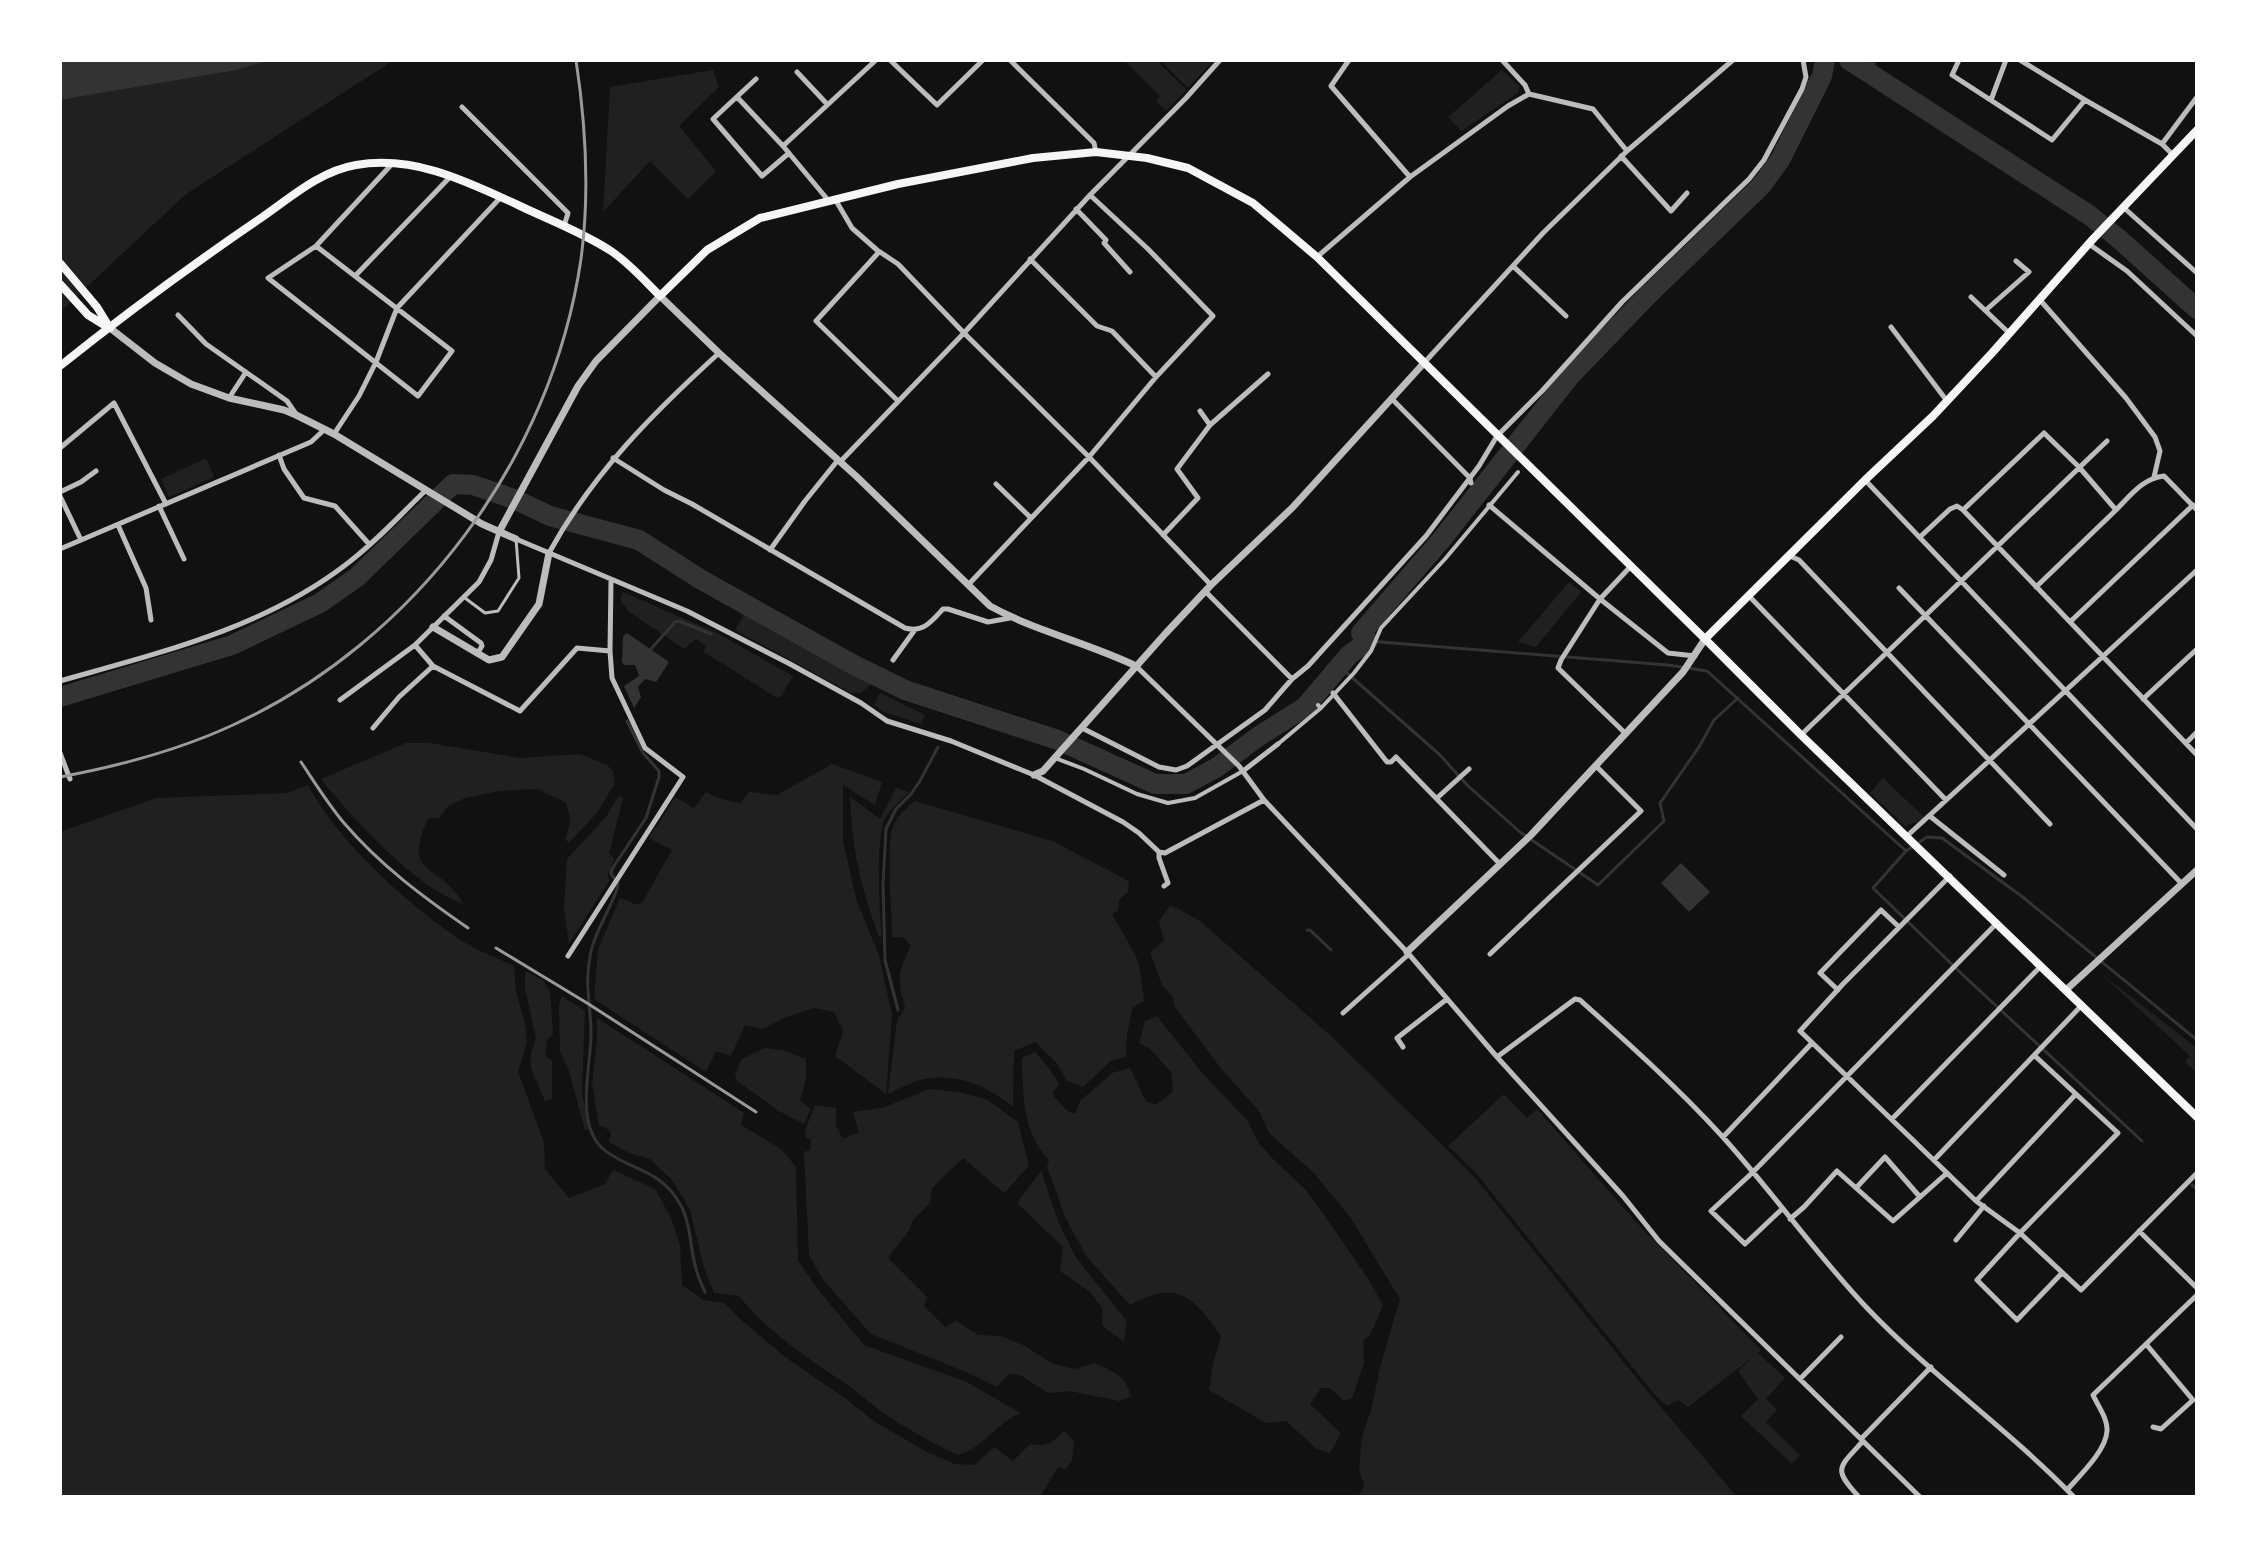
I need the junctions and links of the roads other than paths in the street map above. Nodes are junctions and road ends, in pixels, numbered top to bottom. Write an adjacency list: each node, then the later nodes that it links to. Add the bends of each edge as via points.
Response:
1 (876, 60): 20 (street)
2 (890, 60): 3 (street, via 937,105)
3 (983, 60)
4 (1010, 60): 26 (street, via 1094,143)
5 (1220, 60): 28 (street)
6 (1349, 60): 33 (street, via 1331,86)
7 (1502, 60): 15 (street)
8 (1733, 60): 25 (street)
9 (1803, 60): 81 (street, via 1802,89 1749,179 1622,302)
10 (1959, 60): 18 (street, via 1952,75)
11 (2006, 60): 18 (street)
12 (2020, 60): 19 (street)
13 (797, 72): 20 (street)
14 (756, 79): 16 (street)
15 (1529, 94): 25 (street, via 1593,109); 33 (street)
16 (737, 97): 24 (street); 27 (street, via 713,119 762,176)
17 (2197, 97): 23 (street)
18 (1991, 100): 19 (street, via 2052,140)
19 (2085, 100): 23 (street)
20 (827, 104): 24 (street)
21 (462, 107): 40 (street, via 568,213)
22 (2197, 130): 29 (main road)
23 (2162, 144): 29 (street)
24 (783, 146): 27 (street)
25 (1627, 151): 30 (street)
26 (1096, 152): 28 (main road); 37 (main road, via 1033,158)
27 (789, 153): 37 (street)
28 (1128, 155): 35 (street); 44 (main road, via 1188,168 1219,184 1253,203)
29 (2173, 155): 39 (main road)
30 (1621, 156): 34 (street, via 1671,211); 48 (street)
31 (393, 163): 32 (main road); 42 (street); 61 (main road, via 356,165 321,177)
32 (451, 176): 36 (main road); 51 (street)
33 (1410, 177): 44 (street)
34 (1687, 193)
35 (1090, 195): 38 (street); 71 (street, via 1213,316)
36 (501, 197): 40 (main road); 56 (street)
37 (831, 199): 43 (street); 53 (main road, via 760,218 707,250)
38 (1076, 209): 45 (street); 49 (street)
39 (2120, 209): 41 (main road); 50 (street)
40 (564, 227): 53 (main road, via 614,253)
41 (2091, 241): 55 (main road); 64 (street)
42 (316, 246): 51 (street); 66 (street, via 268,278)
43 (879, 252): 62 (street, via 898,264); 74 (street, via 816,321)
44 (1317, 257): 67 (main road)
45 (1030, 259): 62 (street); 71 (street)
46 (2016, 261): 57 (street, via 2029,272)
47 (60, 263): 61 (main road)
48 (1513, 266): 59 (street); 67 (street)
49 (1130, 272)
50 (2197, 273)
51 (355, 276): 56 (street)
52 (60, 284): 61 (main road, via 88,315)
53 (660, 296): 65 (street); 105 (street, via 578,386)
54 (1971, 297): 57 (street)
55 (2039, 300): 63 (main road); 91 (street, via 2155,437 2160,451)
56 (397, 308): 66 (street); 66 (street, via 452,351 418,396)
57 (1986, 310): 63 (street)
58 (178, 315): 69 (street, via 206,344)
59 (1566, 316)
60 (1891, 327): 75 (street)
61 (110, 328): 68 (main road); 72 (street, via 173,374)
62 (964, 333): 74 (street); 85 (street)
63 (2009, 333): 75 (main road)
64 (2197, 336)
65 (719, 353): 86 (street); 87 (street)
66 (376, 362): 80 (street)
67 (1424, 363): 73 (street); 81 (main road)
68 (60, 366)
69 (246, 372): 72 (street); 77 (street, via 287,401)
70 (1268, 374): 78 (street)
71 (1156, 377): 85 (street)
72 (229, 398): 77 (street)
73 (1392, 399): 92 (street); 123 (street, via 1292,508)
74 (898, 401): 87 (street)
75 (1947, 401): 93 (main road)
76 (1200, 411): 78 (street)
77 (296, 415): 79 (street)
78 (1210, 425): 106 (street, via 1177,469 1198,498)
79 (325, 429): 80 (street); 84 (street, via 311,442)
80 (334, 434): 95 (street)
81 (1499, 438): 92 (street); 117 (main road)
82 (2107, 441): 88 (street)
83 (60, 448): 98 (street, via 114,403)
84 (279, 455): 98 (street); 110 (street, via 304,498 335,506)
85 (1089, 457): 103 (street); 106 (street)
86 (613, 458): 113 (street); 114 (street)
87 (839, 461): 113 (street); 121 (street)
88 (2079, 467): 101 (street, via 2044,433); 102 (street); 111 (street)
89 (96, 471): 96 (street)
90 (1518, 472): 97 (street)
91 (2154, 477): 100 (street, via 2164,476); 102 (street)
92 (1470, 480): 146 (street, via 1426,536)
93 (1865, 480): 107 (street); 115 (main road)
94 (996, 484): 103 (street)
95 (427, 492): 105 (street); 110 (street)
96 (60, 494): 109 (street)
97 (1489, 503): 127 (street); 149 (street, via 1381,628 1371,651)
98 (166, 504): 99 (street)
99 (159, 506): 104 (street); 116 (street)
100 (2195, 507): 132 (street)
101 (1963, 510): 107 (street, via 1950,509); 111 (street)
102 (2116, 510): 122 (street)
103 (1031, 518): 121 (street)
104 (118, 525): 109 (street); 131 (street, via 146,588)
105 (499, 532): 108 (street); 126 (street, via 491,560)
106 (1163, 535): 123 (street)
107 (1920, 537): 120 (street)
108 (516, 539): 114 (street); 126 (lane, via 519,578 498,611 485,613)
109 (81, 540): 112 (street)
110 (369, 544): 147 (street, via 315,587 261,616 161,653)
111 (1997, 545): 120 (street); 122 (street)
112 (60, 549)
113 (770, 550): 134 (street)
114 (549, 553): 119 (street); 140 (street, via 539,604 502,657 489,660)
115 (1789, 555): 125 (main road); 139 (street)
116 (184, 559)
117 (1631, 566): 127 (street); 135 (main road)
118 (2197, 570): 141 (street)
119 (611, 581): 138 (street); 169 (street, via 687,611 887,721)
120 (1961, 581): 128 (street); 148 (street)
121 (968, 585): 130 (street)
122 (2036, 587): 132 (street)
123 (1208, 588): 145 (street); 146 (street)
124 (1899, 588): 128 (street)
125 (1749, 596): 135 (main road); 150 (street)
126 (464, 597): 129 (street)
127 (1600, 599): 142 (street, via 1668,653); 157 (street, via 1558,668)
128 (1925, 615): 139 (street); 153 (street)
129 (444, 616): 133 (street); 140 (street, via 481,643)
130 (1011, 618): 134 (street, via 988,622 943,609 929,625); 145 (street)
131 (151, 620)
132 (2070, 622): 141 (street)
133 (433, 627): 136 (street); 140 (street)
134 (914, 631): 143 (street)
135 (1705, 639): 142 (street); 158 (main road)
136 (415, 645): 144 (street); 152 (street)
137 (2197, 649): 151 (street)
138 (610, 651): 144 (street, via 577,648 520,711); 189 (street, via 612,678 645,748 683,777)
139 (1887, 653): 150 (street); 165 (street)
140 (477, 654)
141 (2102, 656): 148 (street); 151 (street)
142 (1694, 658): 157 (street)
143 (893, 660)
144 (433, 666): 154 (street)
145 (1136, 666): 155 (street); 161 (street)
146 (1292, 679): 161 (street, via 1265,710)
147 (60, 681)
148 (2066, 690): 153 (street); 176 (street)
149 (1333, 693): 160 (street); 171 (street, via 1387,762 1396,757)
150 (1844, 695): 158 (street); 173 (street)
151 (2143, 699): 159 (street)
152 (340, 700)
153 (2030, 724): 165 (street); 183 (street)
154 (373, 728)
155 (1081, 730): 161 (street, via 1176,770); 164 (street)
156 (2197, 732): 159 (street)
157 (1626, 734): 166 (street)
158 (1801, 735): 177 (main road)
159 (2186, 743): 162 (street)
160 (1278, 744): 167 (street)
161 (1217, 745): 167 (street)
162 (2197, 755)
163 (61, 756): 170 (street)
164 (1056, 756): 167 (street, via 1168,803 1195,798); 169 (street)
165 (1988, 761): 173 (street); 175 (street)
166 (1596, 766): 179 (street); 188 (street, via 1641,811)
167 (1241, 768): 172 (street)
168 (1469, 769): 171 (street)
169 (1034, 775): 178 (street, via 1123,822)
170 (70, 779)
171 (1437, 798): 179 (street)
172 (1264, 800): 178 (street); 187 (street)
173 (1946, 800): 174 (street)
174 (1931, 817): 177 (street); 181 (street)
175 (2050, 824)
176 (2197, 829)
177 (1907, 836): 182 (main road)
178 (1159, 852): 184 (street, via 1168,883)
179 (1501, 865): 187 (street)
180 (2197, 870): 183 (street)
181 (2004, 875)
182 (1950, 876): 185 (main road); 186 (street)
183 (2182, 884): 191 (street)
184 (1164, 886)
185 (1998, 922): 190 (main road); 200 (street)
186 (1900, 925): 192 (street); 192 (street, via 1881,910 1830,962 1820,973)
187 (1408, 953): 193 (street); 195 (street)
188 (1490, 954)
189 (568, 956)
190 (2041, 965): 191 (main road); 203 (street)
191 (2067, 989): 194 (main road)
192 (1838, 990): 196 (street, via 1800,1031)
193 (1447, 999): 197 (street, via 1397,1038); 199 (street)
194 (2082, 1005): 198 (street); 202 (main road)
195 (1343, 1013)
196 (1812, 1043): 200 (street); 204 (street)
197 (1403, 1047)
198 (2036, 1055): 201 (street); 205 (street)
199 (1497, 1057): 204 (street, via 1580,1000); 224 (street, via 1659,1241)
200 (1847, 1075): 203 (street); 206 (street)
201 (2076, 1094): 211 (street); 216 (street, via 2118,1133)
202 (2197, 1117)
203 (1892, 1119): 205 (street)
204 (1723, 1137): 206 (street)
205 (1934, 1160): 207 (street)
206 (1752, 1173): 213 (street); 213 (street, via 1711,1211 1745,1244)
207 (1947, 1173): 210 (street); 211 (street)
208 (2197, 1173): 215 (street)
209 (1856, 1188): 210 (street, via 1893,1221); 210 (street, via 1885,1157); 214 (street, via 1837,1171)
210 (1920, 1197)
211 (1976, 1201): 212 (street)
212 (1984, 1206): 216 (street); 217 (street)
213 (1782, 1209): 214 (street)
214 (1790, 1219): 223 (street, via 1870,1310)
215 (2139, 1231): 218 (street, via 2081,1290); 219 (street)
216 (2020, 1233): 218 (street); 218 (street, via 1977,1280 2017,1320)
217 (1956, 1240)
218 (2062, 1273)
219 (2197, 1288)
220 (2197, 1295): 222 (street)
221 (1841, 1337): 224 (street)
222 (2146, 1344): 225 (street, via 2193,1400 2161,1429); 227 (street, via 2093,1395 2108,1433)
223 (1931, 1367): 226 (street); 227 (street)
224 (1800, 1379): 226 (street)
225 (2153, 1427)
226 (1862, 1440): 228 (street, via 1841,1469 1843,1480); 229 (street)
227 (2067, 1490): 230 (street)
228 (1859, 1497)
229 (1920, 1497)
230 (2074, 1497)

